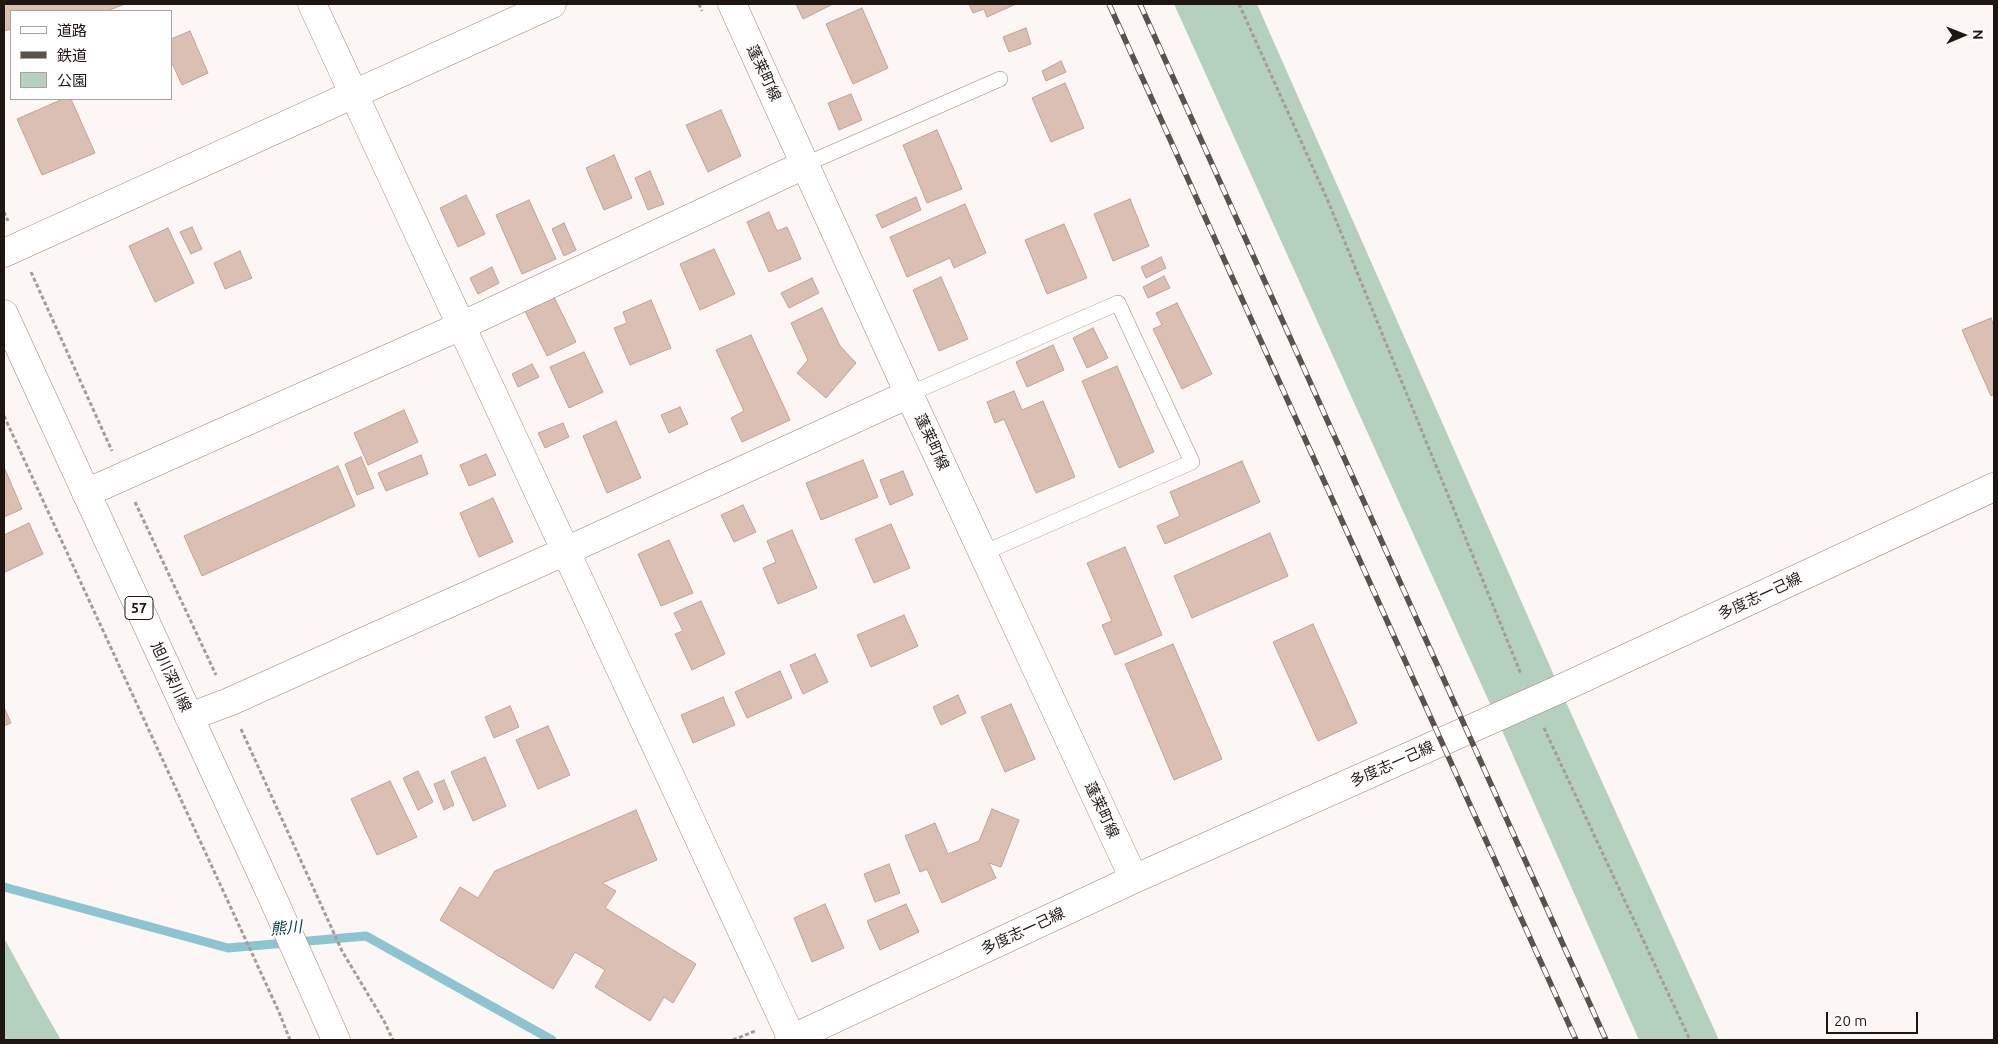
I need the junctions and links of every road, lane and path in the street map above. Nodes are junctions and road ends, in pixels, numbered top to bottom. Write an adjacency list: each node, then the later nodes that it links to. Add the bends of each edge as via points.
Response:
1 (312, 4): 8 (street)
2 (552, 4): 8 (street)
3 (699, 4): 6 (path)
4 (732, 4): 9 (street, 蓬莱町線)
5 (1239, 4): 21 (path, via 1328,201)
6 (703, 12)
7 (1000, 79): 9 (lane)
8 (354, 94): 11 (street); 13 (street)
9 (806, 164): 13 (street); 14 (street, 蓬莱町線)
10 (4, 212): 11 (path)
11 (11, 250): 16 (path)
12 (4, 314): 18 (street, 旭川深川線 / 57)
13 (461, 326): 16 (street); 19 (street)
14 (909, 394): 19 (street); 20 (street, 蓬莱町線); 20 (lane, via 1118,303 1192,462)
15 (4, 416): 26 (path)
16 (124, 477): 18 (street); 22 (path)
17 (1994, 487): 21 (street, 多度志一己線)
18 (86, 493): 23 (street, 旭川深川線 / 57)
19 (566, 551): 22 (street); 25 (street)
20 (982, 553): 24 (street, 蓬莱町線)
21 (1532, 701): 24 (street, 多度志一己線); 30 (path)
22 (228, 702): 23 (street); 28 (path, via 342,951)
23 (189, 717): 27 (street, 旭川深川線 / 57)
24 (1134, 879): 25 (street, 多度志一己線)
25 (788, 1033): 29 (path)
26 (290, 1040)
27 (336, 1040)
28 (393, 1040)
29 (733, 1040)
30 (1690, 1040)

